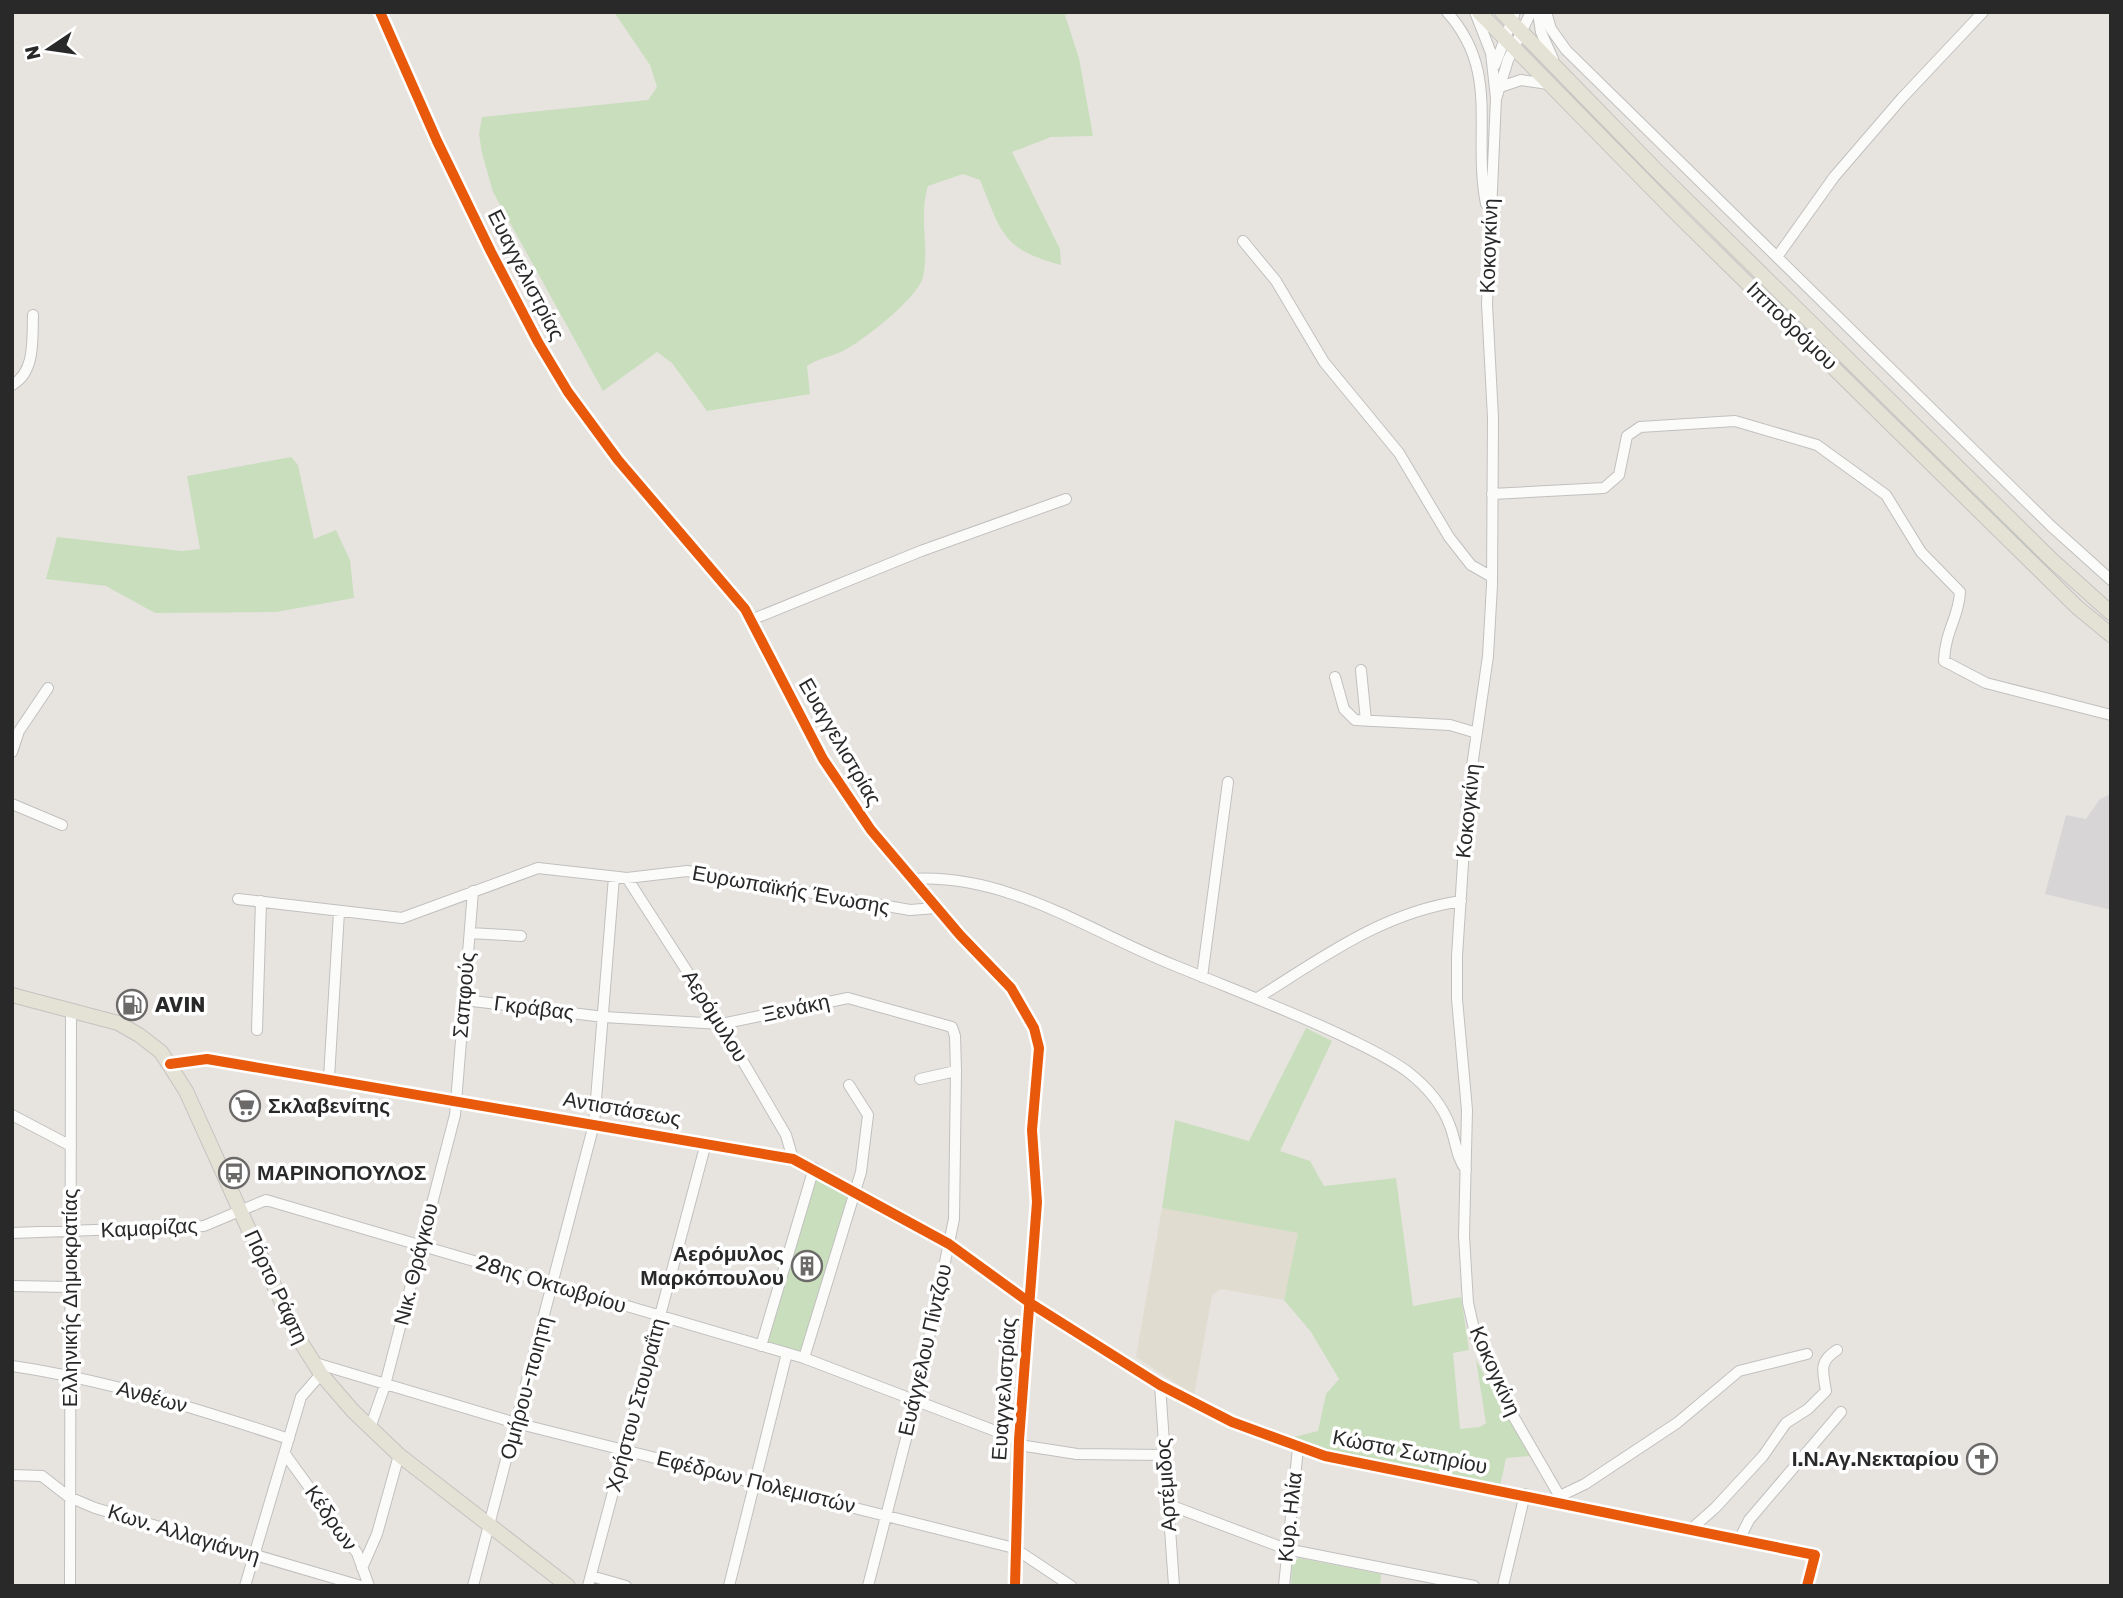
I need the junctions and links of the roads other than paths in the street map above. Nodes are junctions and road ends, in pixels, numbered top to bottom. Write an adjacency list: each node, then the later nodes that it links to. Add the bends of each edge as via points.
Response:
1 (380, 12): 26 (street, Ευαγγελιστρίας, via 443,153 568,392 618,460)
2 (1447, 12): 16 (street, via 1475,54 1482,80 1481,176)
3 (1477, 12): 10 (main road, Ιπποδρόμου); 13 (street)
4 (1531, 12): 9 (street)
5 (1538, 12): 12 (street)
6 (1546, 12): 18 (street, via 1566,50)
7 (1983, 12): 18 (street, via 1834,177)
8 (1509, 15): 9 (main road, Ιπποδρόμου); 10 (street)
9 (1522, 32): 11 (street); 12 (main road, Ιπποδρόμου)
10 (1503, 37): 11 (main road, Ιπποδρόμου); 13 (street)
11 (1514, 48): 14 (main road, Ιπποδρόμου); 15 (street)
12 (1555, 65): 25 (main road, Ιπποδρόμου, via 2053,561)
13 (1494, 71): 15 (street)
14 (1553, 87): 15 (street, via 1532,80 1510,82); 27 (main road, Ιπποδρόμου, via 2077,607)
15 (1498, 93): 16 (street, Κοκογκίνη)
16 (1490, 220): 21 (street, Κοκογκίνη, via 1487,304)
17 (1243, 241): 23 (street, via 1276,281 1324,362 1399,453 1449,537 1471,565)
18 (1777, 257): 24 (street, via 2051,527)
19 (33, 315): 20 (street, via 29,364 19,382)
20 (12, 385)
21 (1492, 494): 23 (street, Κοκογκίνη); 31 (street, via 1604,488 1619,475 1627,436 1640,427 1735,421 1817,445 1886,495 1922,552 1960,592 1944,661 1986,684)
22 (1066, 499): 26 (street)
23 (1492, 577): 33 (street, Κοκογκίνη, via 1491,633)
24 (2111, 580)
25 (2111, 613)
26 (751, 620): 40 (street, Ευαγγελιστρίας, via 823,758 871,830)
27 (2111, 635)
28 (1361, 670): 32 (street)
29 (1335, 677): 32 (street, via 1348,716)
30 (48, 688): 34 (street, via 19,731)
31 (2111, 715)
32 (1366, 721): 33 (street, via 1450,725)
33 (1477, 733): 44 (street, Κοκογκίνη, via 1467,801)
34 (12, 752)
35 (1228, 782): 49 (street)
36 (12, 804): 37 (street)
37 (62, 825)
38 (614, 877): 39 (street, Ευρωπαϊκής Ένωσης); 41 (street, Ευρωπαϊκής Ένωσης, via 538,868); 54 (street, Ομήρου-ποιητη)
39 (627, 878): 45 (street, Ευρωπαϊκής Ένωσης, via 687,871 910,910); 55 (street, Αερόμυλου)
40 (912, 879): 45 (street, Ευαγγελιστρίας); 49 (street, via 954,879 1023,897)
41 (473, 891): 46 (street, Ευρωπαϊκής Ένωσης, via 410,916); 47 (street, Σαπφούς)
42 (238, 899): 43 (street, Ευρωπαϊκής Ένωσης)
43 (261, 901): 46 (street, Ευρωπαϊκής Ένωσης); 57 (street)
44 (1461, 901): 51 (street, via 1426,906 1387,920); 70 (street, Κοκογκίνη, via 1457,999 1467,1110)
45 (936, 908): 80 (street, Ευαγγελιστρίας, via 1017,995 1039,1048 1032,1130 1037,1202)
46 (340, 912): 60 (street)
47 (470, 933): 48 (street); 52 (street, Σαπφούς)
48 (521, 936)
49 (1202, 977): 51 (street)
50 (13, 994): 53 (main road, Πόρτο Ράφτη)
51 (1259, 997): 70 (street, via 1381,1054 1408,1072 1441,1107)
52 (464, 1000): 54 (street, Γκράβας); 63 (street, Σαπφούς)
53 (71, 1010): 58 (main road, Πόρτο Ράφτη, via 131,1030); 67 (street, Ελληνικής Δημοκρατίας)
54 (604, 1017): 55 (street, Γκράβας); 65 (street, Ομήρου-ποιητη)
55 (721, 1024): 56 (street, Ξενάκη, via 848,998); 68 (street, Αερόμυλου, via 786,1135)
56 (952, 1027): 59 (street, Ευάγγελου Πίντζου)
57 (257, 1030)
58 (170, 1064): 60 (street, Αντιστάσεως, via 207,1059); 72 (main road, Πόρτο Ράφτη)
59 (956, 1071): 61 (street); 75 (street, Ευάγγελου Πίντζου, via 954,1219)
60 (329, 1078): 63 (street, Αντιστάσεως)
61 (920, 1079)
62 (849, 1085): 71 (street, via 868,1115)
63 (455, 1099): 65 (street, Αντιστάσεως); 76 (street, Νικ. Θράγκου, via 453,1125)
64 (12, 1115): 67 (street)
65 (594, 1124): 66 (street, Αντιστάσεως); 77 (street, Ομήρου-ποιητη)
66 (706, 1143): 68 (street, Αντιστάσεως); 81 (street, Χρήστου Στουραΐτη)
67 (71, 1146): 73 (street, Ελληνικής Δημοκρατίας)
68 (793, 1159): 69 (street, Αντιστάσεως)
69 (814, 1168): 71 (street, Αντιστάσεως); 82 (street)
70 (1466, 1170): 108 (street, Κοκογκίνη, via 1464,1236 1468,1303 1476,1338 1508,1407)
71 (855, 1191): 75 (street, Αντιστάσεως); 86 (street)
72 (241, 1210): 73 (street, Καμαρίζας, via 204,1226); 76 (street, 28ης Οκτωβρίου, via 266,1200); 87 (main road, Πόρτο Ράφτη)
73 (70, 1232): 74 (street, Καμαρίζας); 79 (street, Ελληνικής Δημοκρατίας)
74 (12, 1233)
75 (949, 1244): 80 (street, Αντιστάσεως); 93 (street, Ευάγγελου Πίντζου)
76 (421, 1245): 77 (street, 28ης Οκτωβρίου); 91 (street, Νικ. Θράγκου)
77 (554, 1284): 81 (street, 28ης Οκτωβρίου); 95 (street, Ομήρου-ποιητη)
78 (12, 1286): 79 (street)
79 (70, 1287): 89 (street, Ελληνικής Δημοκρατίας)
80 (1030, 1303): 92 (street, Κώστα Σωτηρίου); 98 (street, Ευαγγελιστρίας)
81 (660, 1316): 82 (street, 28ης Οκτωβρίου); 100 (street, Χρήστου Στουραΐτη)
82 (761, 1346): 84 (street, 28ης Οκτωβρίου)
83 (1837, 1350): 112 (street, via 1825,1358 1821,1368 1826,1391 1820,1399 1786,1423 1754,1465)
84 (787, 1353): 86 (street, 28ης Οκτωβρίου); 105 (street)
85 (1807, 1354): 108 (street, via 1739,1371 1667,1430)
86 (804, 1358): 93 (street, 28ης Οκτωβρίου)
87 (312, 1362): 90 (main road, Πόρτο Ράφτη); 91 (street, Εφέδρων Πολεμιστών)
88 (12, 1366): 89 (street, Ανθέων)
89 (70, 1374): 97 (street, Ανθέων); 107 (street, Ελληνικής Δημοκρατίας)
90 (321, 1374): 96 (main road, Πόρτο Ράφτη); 97 (street, via 301,1396)
91 (385, 1385): 95 (street, Εφέδρων Πολεμιστών); 96 (street, Νικ. Θράγκου)
92 (1160, 1385): 99 (street, Κώστα Σωτηρίου, via 1232,1422); 103 (street, Αρτέμιδος)
93 (916, 1400): 98 (street, 28ης Οκτωβρίου); 110 (street, Ευάγγελου Πίντζου)
94 (1841, 1412): 113 (street, via 1758,1509)
95 (516, 1423): 100 (street, Εφέδρων Πολεμιστών); 111 (street, Ομήρου-ποιητη)
96 (370, 1428): 102 (main road, Πόρτο Ράφτη)
97 (289, 1439): 101 (street)
98 (1019, 1442): 103 (street, 28ης Οκτωβρίου, via 1077,1454); 114 (street, Ευαγγελιστρίας)
99 (1298, 1448): 106 (street, Κώστα Σωτηρίου); 115 (street, Κυρ. Ηλία)
100 (624, 1450): 105 (street, Εφέδρων Πολεμιστών); 118 (street, Χρήστου Στουραΐτη)
101 (285, 1454): 116 (street); 117 (street, Κέδρων, via 357,1553)
102 (398, 1455): 111 (main road, Πόρτο Ράφτη); 117 (street, via 377,1534)
103 (1163, 1455): 109 (street, Αρτέμιδος)
104 (12, 1475): 107 (street, Κων. Αλλαγιάννη, via 41,1476)
105 (755, 1480): 110 (street, Εφέδρων Πολεμιστών); 126 (street)
106 (1525, 1494): 108 (street, Κώστα Σωτηρίου); 133 (street)
107 (69, 1497): 116 (street, Κων. Αλλαγιάννη); 119 (street, Ελληνικής Δημοκρατίας)
108 (1561, 1499): 112 (street, Κώστα Σωτηρίου)
109 (1167, 1504): 115 (street); 130 (street, Αρτέμιδος)
110 (887, 1514): 114 (street, Εφέδρων Πολεμιστών); 127 (street, Ευάγγελου Πίντζου)
111 (489, 1525): 123 (street, Ομήρου-ποιητη); 124 (main road, Πόρτο Ράφτη)
112 (1689, 1531): 113 (street, Κώστα Σωτηρίου)
113 (1740, 1538): 134 (street, Κώστα Σωτηρίου, via 1815,1555)
114 (1014, 1548): 128 (street, Ευαγγελιστρίας); 129 (street, Εφέδρων Πολεμιστών)
115 (1286, 1549): 131 (street, Κυρ. Ηλία); 132 (street)
116 (254, 1555): 120 (street); 121 (street, Κων. Αλλαγιάννη)
117 (362, 1568): 122 (street, Κέδρων)
118 (590, 1581): 125 (street)
119 (70, 1586)
120 (245, 1586)
121 (361, 1586)
122 (369, 1586)
123 (473, 1586)
124 (568, 1586)
125 (626, 1586)
126 (729, 1586)
127 (868, 1586)
128 (1015, 1586)
129 (1071, 1586)
130 (1174, 1586)
131 (1284, 1586)
132 (1474, 1586)
133 (1503, 1586)
134 (1807, 1586)

